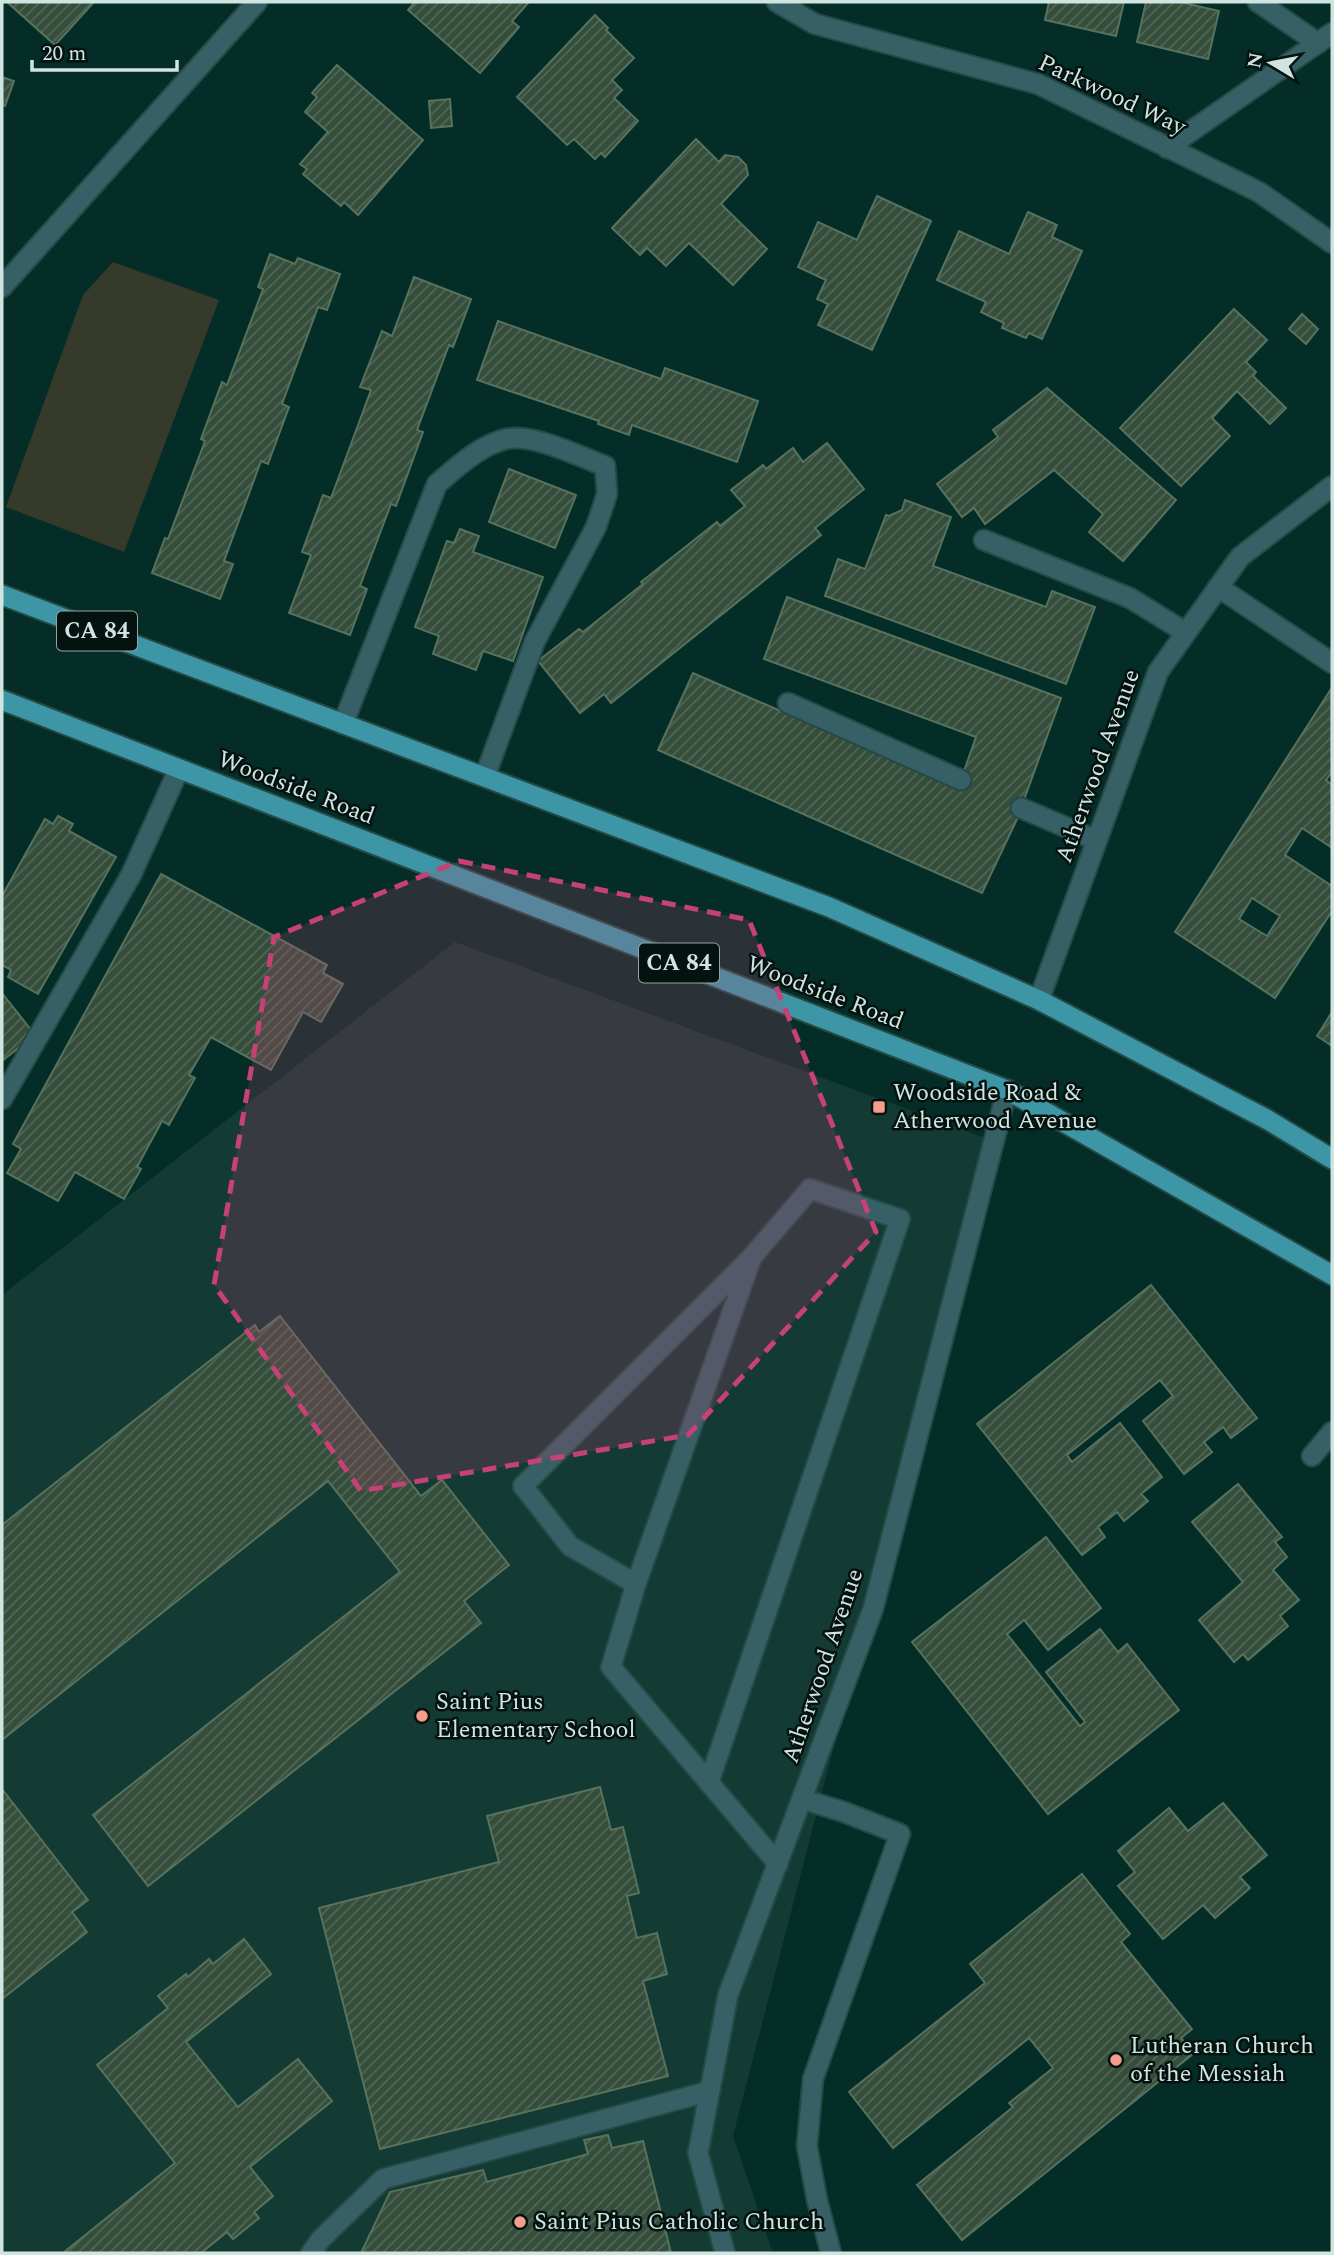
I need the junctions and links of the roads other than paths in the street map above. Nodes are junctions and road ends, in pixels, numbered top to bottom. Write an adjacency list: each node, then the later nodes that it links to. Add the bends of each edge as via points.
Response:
1 (257, 2): 7 (street)
2 (776, 2): 5 (street, Parkwood Way, via 815,24 1038,84)
3 (1258, 2): 4 (street)
4 (1325, 38): 5 (street)
5 (1167, 148): 6 (street, Parkwood Way, via 1259,192)
6 (1332, 243)
7 (2, 287)
8 (1332, 486): 10 (street, Atherwood Avenue, via 1240,557)
9 (984, 540): 12 (street, via 1130,598)
10 (1218, 587): 12 (street, Atherwood Avenue); 13 (street)
11 (2, 595): 16 (main road, CA 84)
12 (1185, 632): 21 (street, Atherwood Avenue, via 1158,672)
13 (1332, 663)
14 (2, 700): 17 (main road, Woodside Road / CA 84)
15 (788, 703): 19 (street)
16 (343, 724): 18 (main road, CA 84); 18 (street, via 437,484 463,461 507,439 545,443 605,466 607,494 596,527 535,641)
17 (179, 769): 23 (main road, Woodside Road / CA 84); 24 (street, via 131,875)
18 (485, 776): 22 (main road, CA 84, via 830,907)
19 (961, 780)
20 (1021, 808): 21 (street)
21 (1096, 840): 22 (street, Atherwood Avenue)
22 (1039, 1000): 25 (main road, CA 84, via 1268,1120)
23 (1007, 1090): 27 (main road, Woodside Road / CA 84); 32 (street, Atherwood Avenue, via 873,1609)
24 (2, 1099)
25 (1332, 1159)
26 (751, 1258): 30 (street); 30 (street, via 523,1486 570,1546); 31 (street, via 810,1189 900,1219)
27 (1332, 1275)
28 (1332, 1432): 29 (street)
29 (1312, 1457)
30 (636, 1584): 31 (street, via 611,1667)
31 (709, 1782): 33 (street)
32 (802, 1799): 33 (street, Atherwood Avenue); 37 (street, via 900,1834 813,2079 807,2146)
33 (778, 1864): 34 (street, Atherwood Avenue, via 729,1995)
34 (710, 2091): 35 (street, via 383,2179); 36 (street, Atherwood Avenue, via 698,2153)
35 (311, 2253)
36 (725, 2253)
37 (831, 2253)

